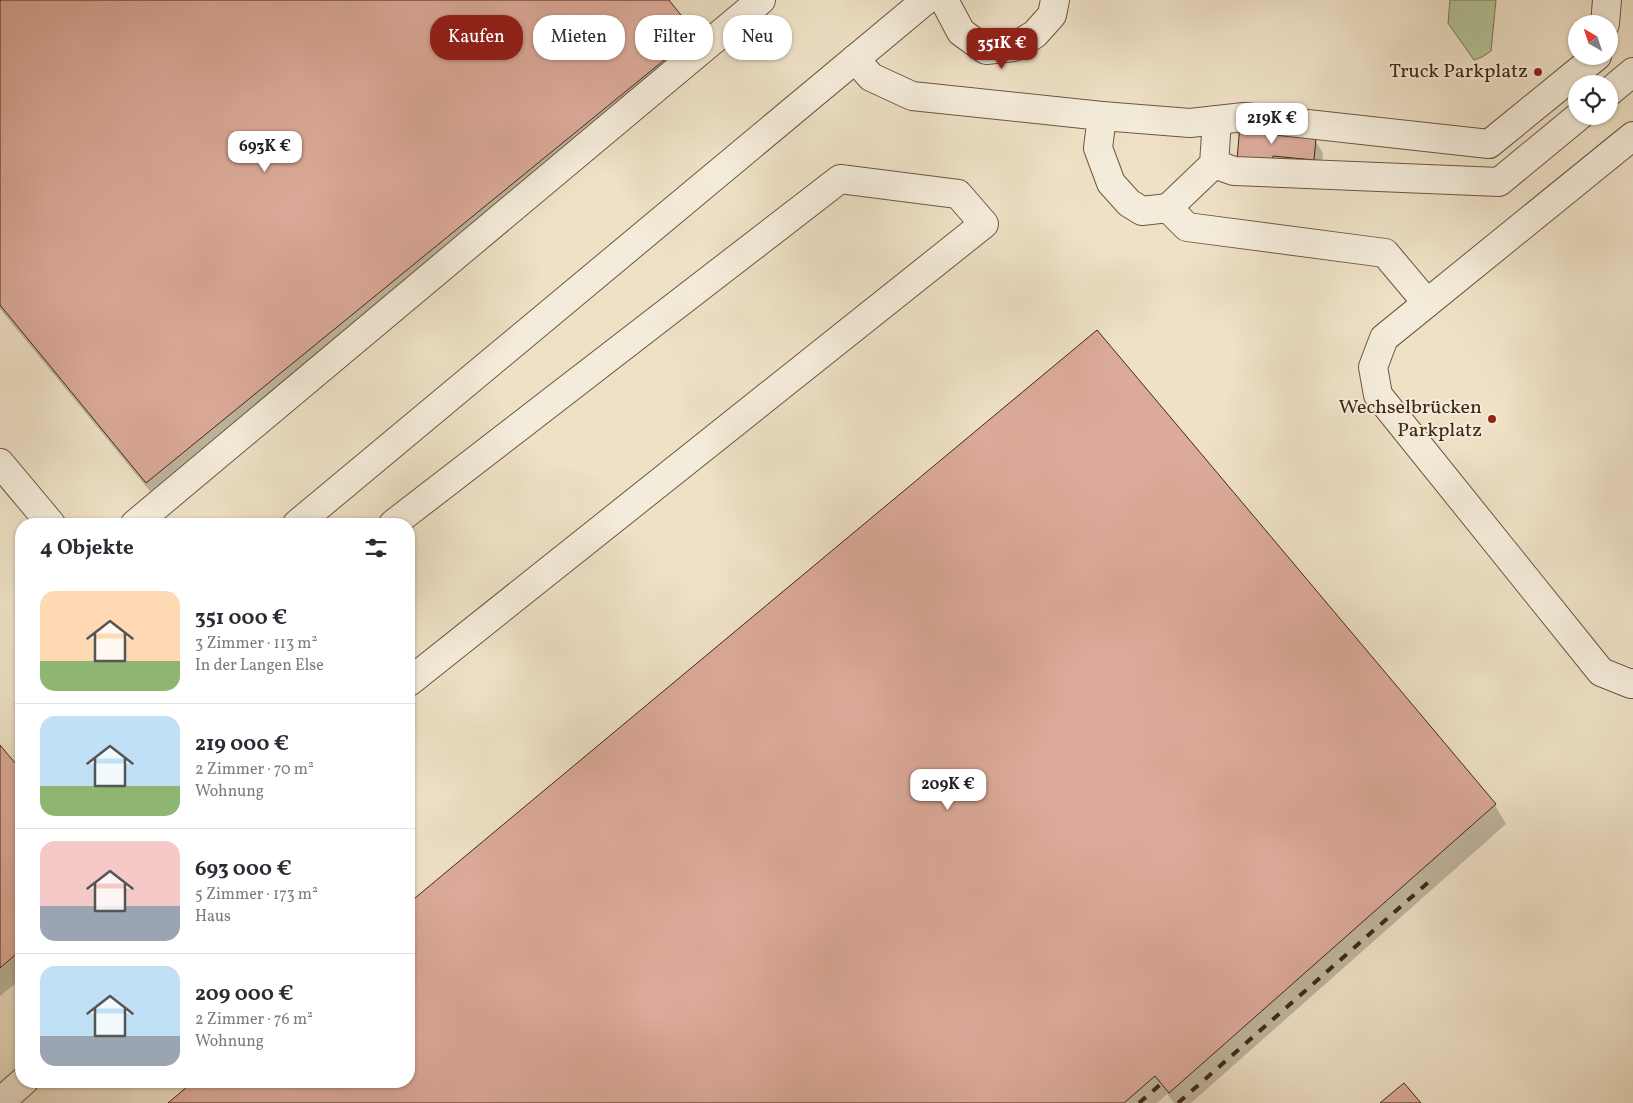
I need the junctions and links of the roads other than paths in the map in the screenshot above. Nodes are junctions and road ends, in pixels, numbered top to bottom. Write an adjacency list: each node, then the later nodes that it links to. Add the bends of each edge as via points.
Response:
1 (761, 0): 20 (street)
2 (944, 0): 3 (street, via 962,32 986,50 1014,48 1035,34 1052,15)
3 (1055, 0)
4 (1607, 0): 6 (street)
5 (919, 5): 7 (street)
6 (1606, 15)
7 (855, 59): 11 (street, via 871,77 912,96); 21 (street)
8 (1586, 65): 12 (street, via 1489,144 1244,117)
9 (1633, 72): 10 (street)
10 (1618, 84)
11 (1102, 116): 12 (street, via 1190,123); 16 (street, via 1098,148 1110,183 1129,203 1142,211)
12 (1217, 120): 15 (street)
13 (1568, 125): 15 (street, via 1499,182 1234,171)
14 (1633, 136): 17 (street)
15 (1214, 164): 16 (street)
16 (1168, 208): 17 (street, via 1187,227 1384,253)
17 (1427, 303): 24 (street, via 1384,338 1372,367 1378,395 1601,672)
18 (0, 462): 19 (street)
19 (46, 518)
20 (142, 518)
21 (303, 518)
22 (401, 518): 23 (street, via 840,179 958,194 984,224)
23 (415, 677)
24 (1633, 683)
25 (16, 1088): 26 (street)
26 (0, 1102)

